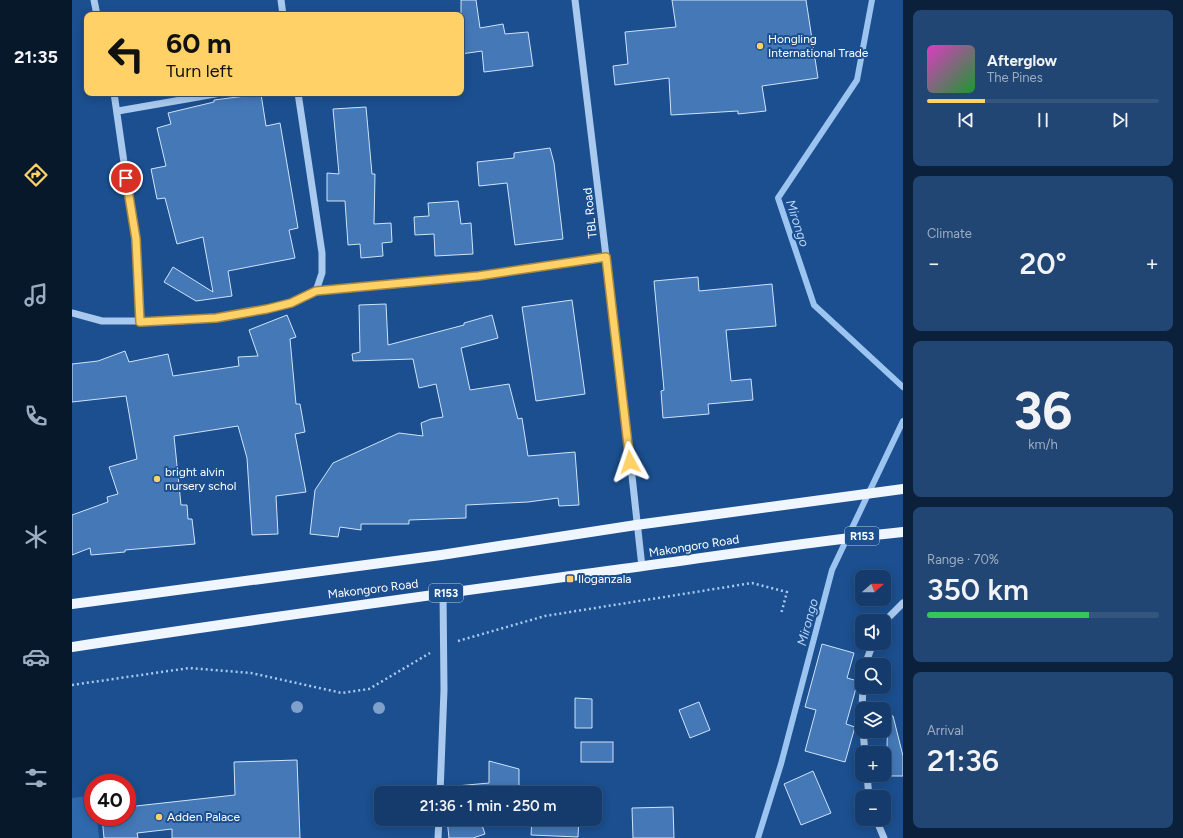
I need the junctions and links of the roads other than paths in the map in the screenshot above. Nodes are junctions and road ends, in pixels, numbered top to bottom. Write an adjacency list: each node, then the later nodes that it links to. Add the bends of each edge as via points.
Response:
1 (94, 0): 4 (street)
2 (281, 0): 5 (street)
3 (575, 0): 10 (street, TBL Road)
4 (96, 12)
5 (283, 12)
6 (115, 96): 9 (street)
7 (205, 96): 9 (street)
8 (298, 96): 11 (street, via 322,254 322,273)
9 (118, 112): 13 (street, via 123,163 136,239)
10 (606, 257): 11 (street, via 478,276); 15 (street, TBL Road)
11 (316, 291): 13 (street, via 291,303 216,318)
12 (72, 312): 13 (street, via 102,321)
13 (140, 322)
14 (901, 489): 15 (main road, Makongoro Road)
15 (636, 524): 17 (street, TBL Road); 20 (main road, Makongoro Road, via 441,555)
16 (903, 532): 17 (main road, Makongoro Road / R153, via 820,540)
17 (642, 567): 18 (main road, Makongoro Road / R153)
18 (443, 594): 22 (main road, Makongoro Road / R153); 23 (street, via 444,690)
19 (903, 603): 21 (street)
20 (72, 604)
21 (891, 615)
22 (72, 646)
23 (440, 786)
24 (439, 826): 26 (street)
25 (879, 826): 27 (street)
26 (438, 838)
27 (884, 838)

